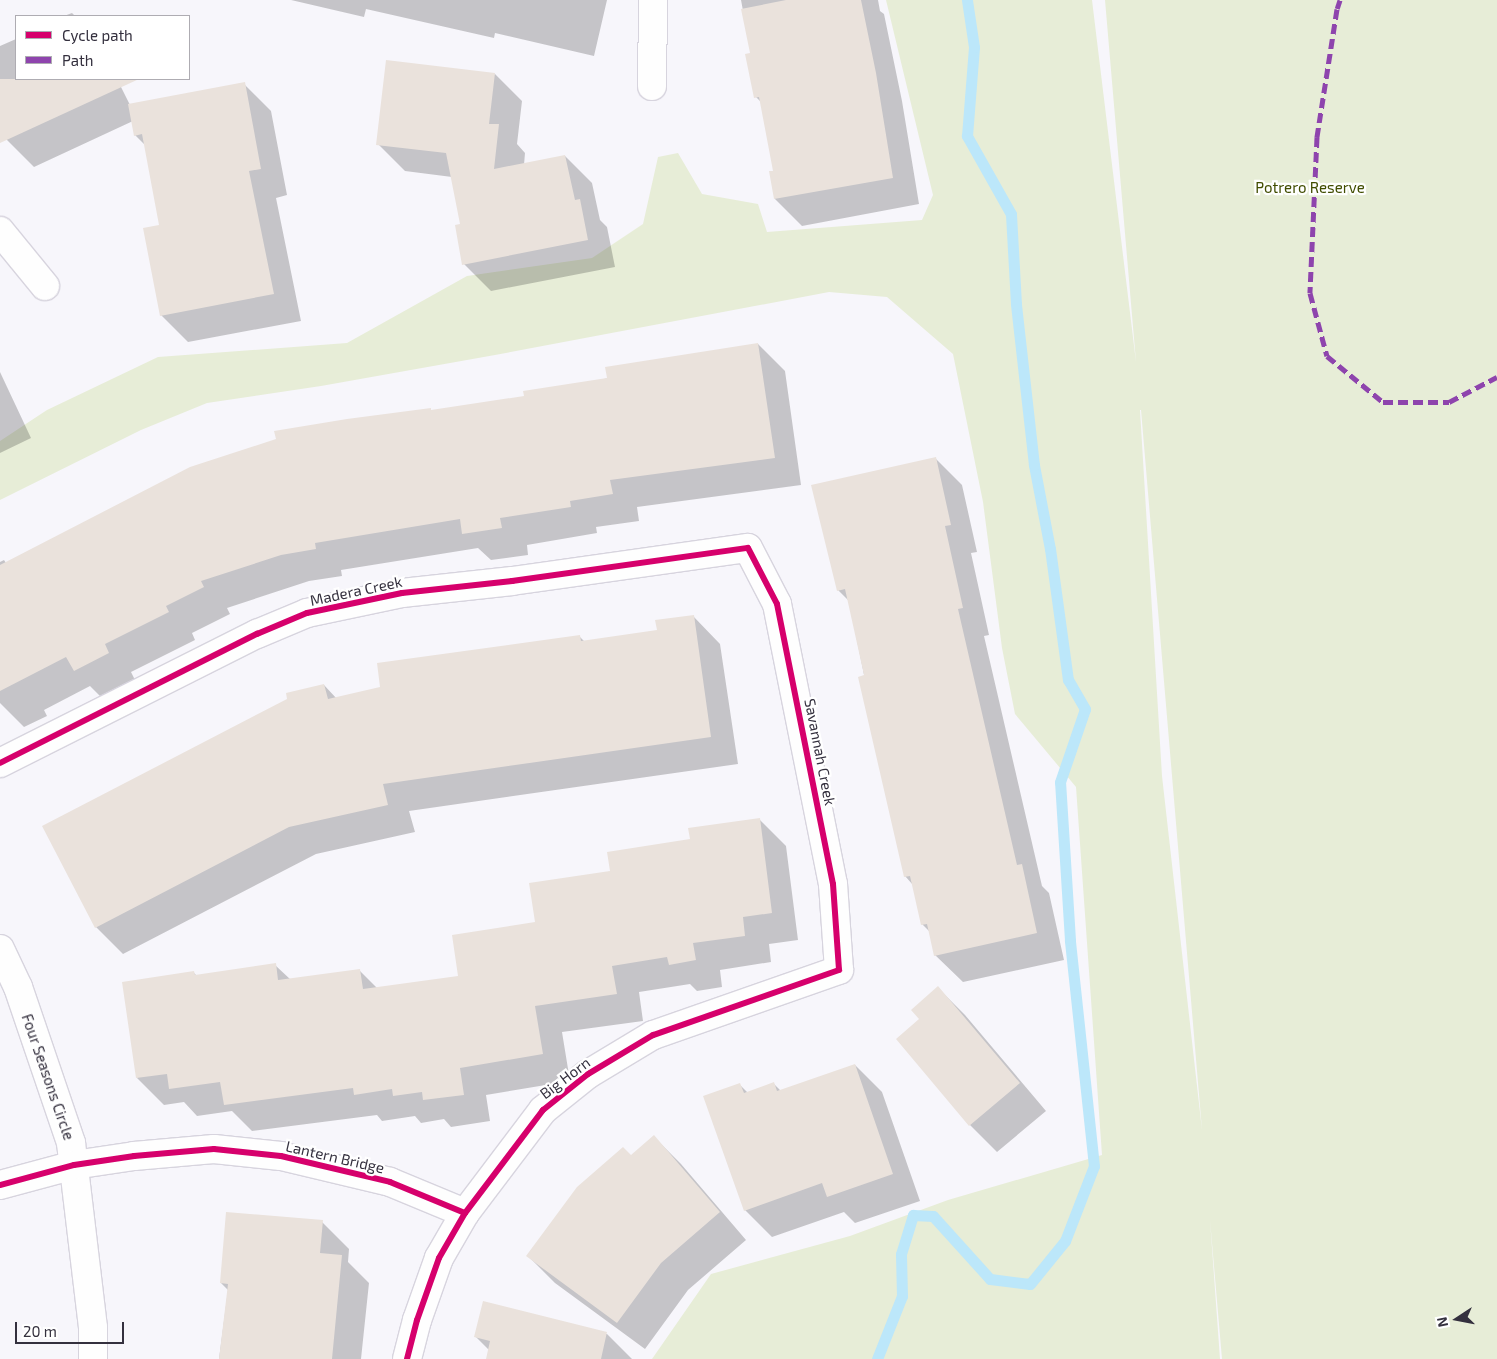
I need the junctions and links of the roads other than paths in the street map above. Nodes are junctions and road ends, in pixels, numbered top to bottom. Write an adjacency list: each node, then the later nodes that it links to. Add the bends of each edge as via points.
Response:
1 (653, 0): 2 (street)
2 (652, 86)
3 (0, 231): 4 (street)
4 (45, 286)
5 (748, 548): 6 (street, Madera Creek, via 402,593 307,613 257,634); 8 (street, Savannah Creek, via 777,604 833,884)
6 (0, 763)
7 (0, 950): 9 (street, Four Seasons Circle, via 18,987 71,1143)
8 (839, 970): 11 (street, Big Horn, via 653,1035 588,1074 542,1110)
9 (74, 1165): 10 (street, Lantern Bridge); 11 (street, Lantern Bridge, via 214,1149 281,1156 390,1182); 12 (street, Four Seasons Circle, via 93,1328)
10 (0, 1185)
11 (465, 1213): 13 (street, Big Horn, via 439,1258)
12 (93, 1359)
13 (407, 1359)

